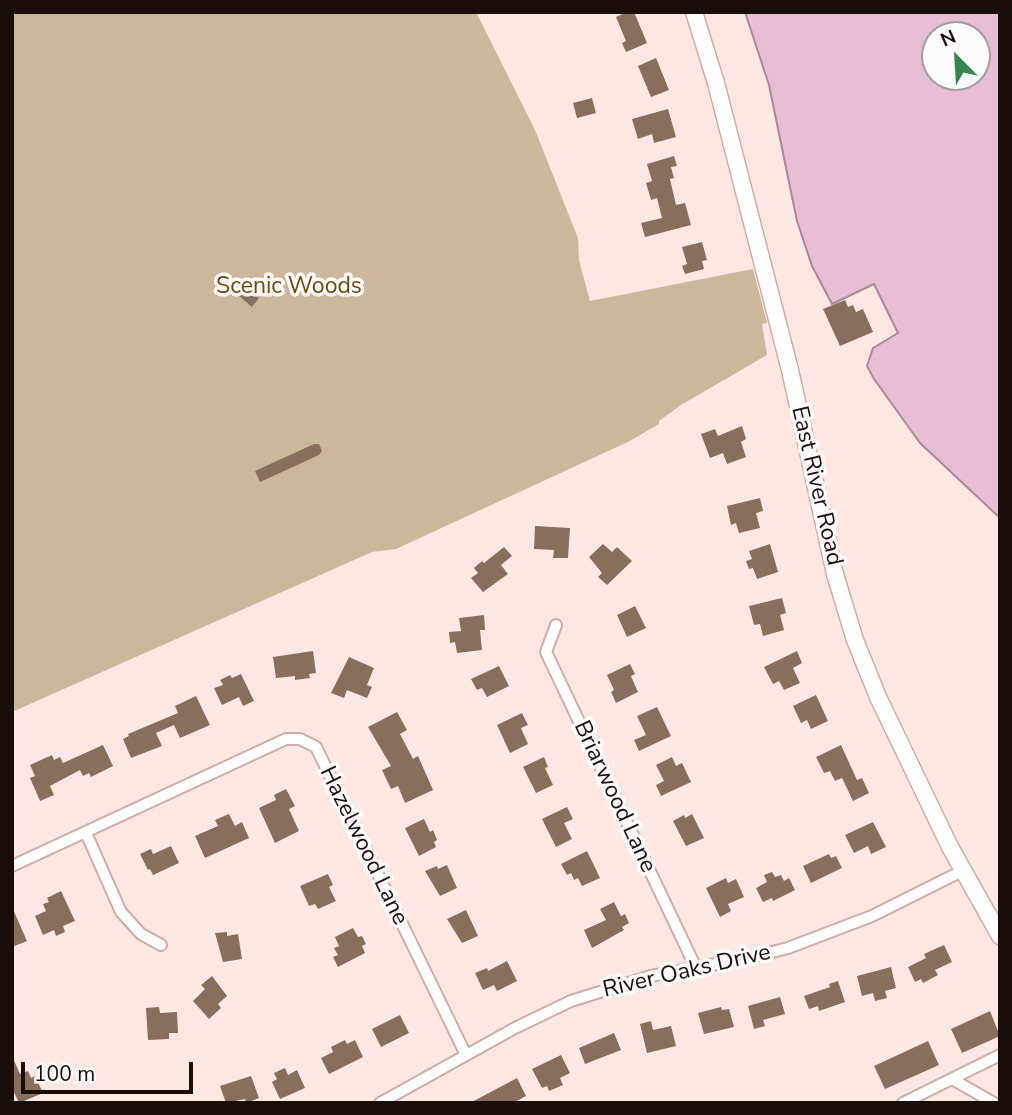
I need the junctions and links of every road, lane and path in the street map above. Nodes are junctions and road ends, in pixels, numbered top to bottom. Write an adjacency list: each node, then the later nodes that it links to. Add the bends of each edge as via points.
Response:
1 (694, 12): 5 (main road, East River Road, via 790,370 844,607 878,697)
2 (556, 625): 8 (street, Briarwood Lane, via 546,652)
3 (86, 833): 4 (street, Hazelwood Lane); 7 (street, via 121,912 141,934); 9 (street, Hazelwood Lane, via 286,739 300,739 316,747)
4 (12, 866)
5 (962, 871): 6 (main road, East River Road); 8 (street, River Oaks Drive, via 830,933 758,956)
6 (1000, 936)
7 (161, 945)
8 (695, 968): 9 (street, River Oaks Drive, via 634,980 571,1001)
9 (466, 1055): 12 (street, River Oaks Drive)
10 (1000, 1055): 11 (street)
11 (952, 1079): 13 (street); 14 (street)
12 (380, 1103)
13 (903, 1103)
14 (994, 1103)

